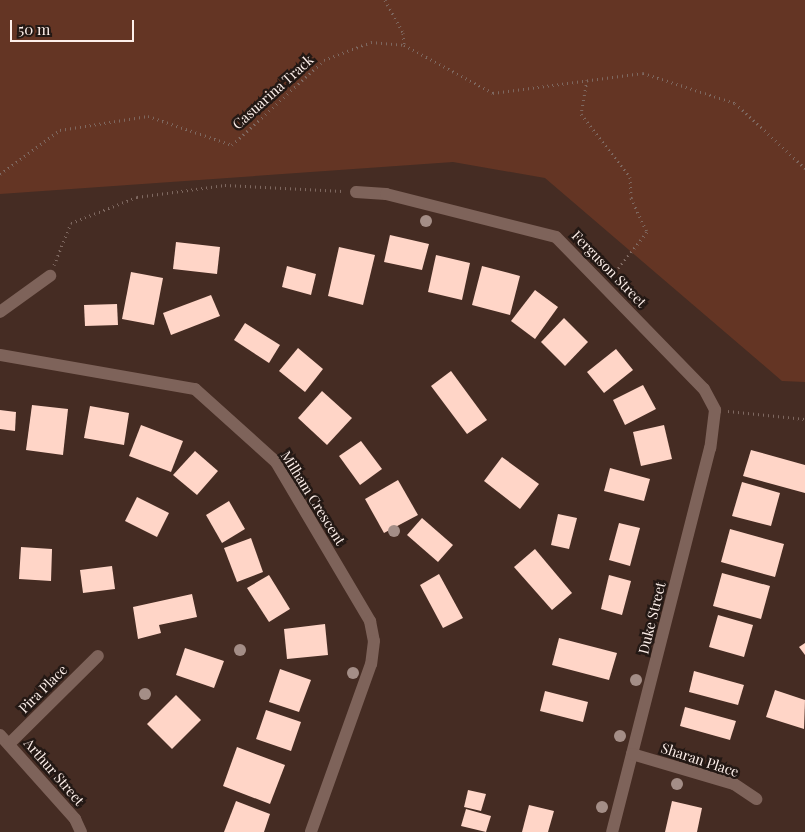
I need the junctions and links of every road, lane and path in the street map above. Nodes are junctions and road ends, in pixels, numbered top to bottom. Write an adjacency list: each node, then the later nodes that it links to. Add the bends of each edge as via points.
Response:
1 (385, 0): 2 (path, via 403,33)
2 (404, 45): 3 (path, Casuarina Track, via 493,92); 5 (path, Casuarina Track, via 371,42 324,60 232,145 148,116 60,130)
3 (587, 80): 4 (path, Casuarina Track, via 643,73 735,103); 8 (path, via 581,114 630,177 631,198 647,232)
4 (805, 168)
5 (0, 174)
6 (356, 192): 7 (path, via 225,185 137,197 70,222); 8 (street, Ferguson Street, via 386,194 556,237)
7 (50, 276): 9 (street)
8 (604, 286): 11 (street, Ferguson Street, via 704,389)
9 (0, 312)
10 (0, 355): 18 (street, Milham Crescent, via 195,389 276,462 370,621 374,642 371,664)
11 (714, 410): 12 (path); 15 (street, Duke Street, via 710,448)
12 (805, 419)
13 (98, 656): 14 (street, Pira Place)
14 (4, 739): 17 (street, Arthur Street, via 76,819)
15 (632, 754): 16 (street, Sharan Place, via 734,784); 19 (street, Duke Street)
16 (756, 799)
17 (81, 832)
18 (311, 832)
19 (612, 832)

